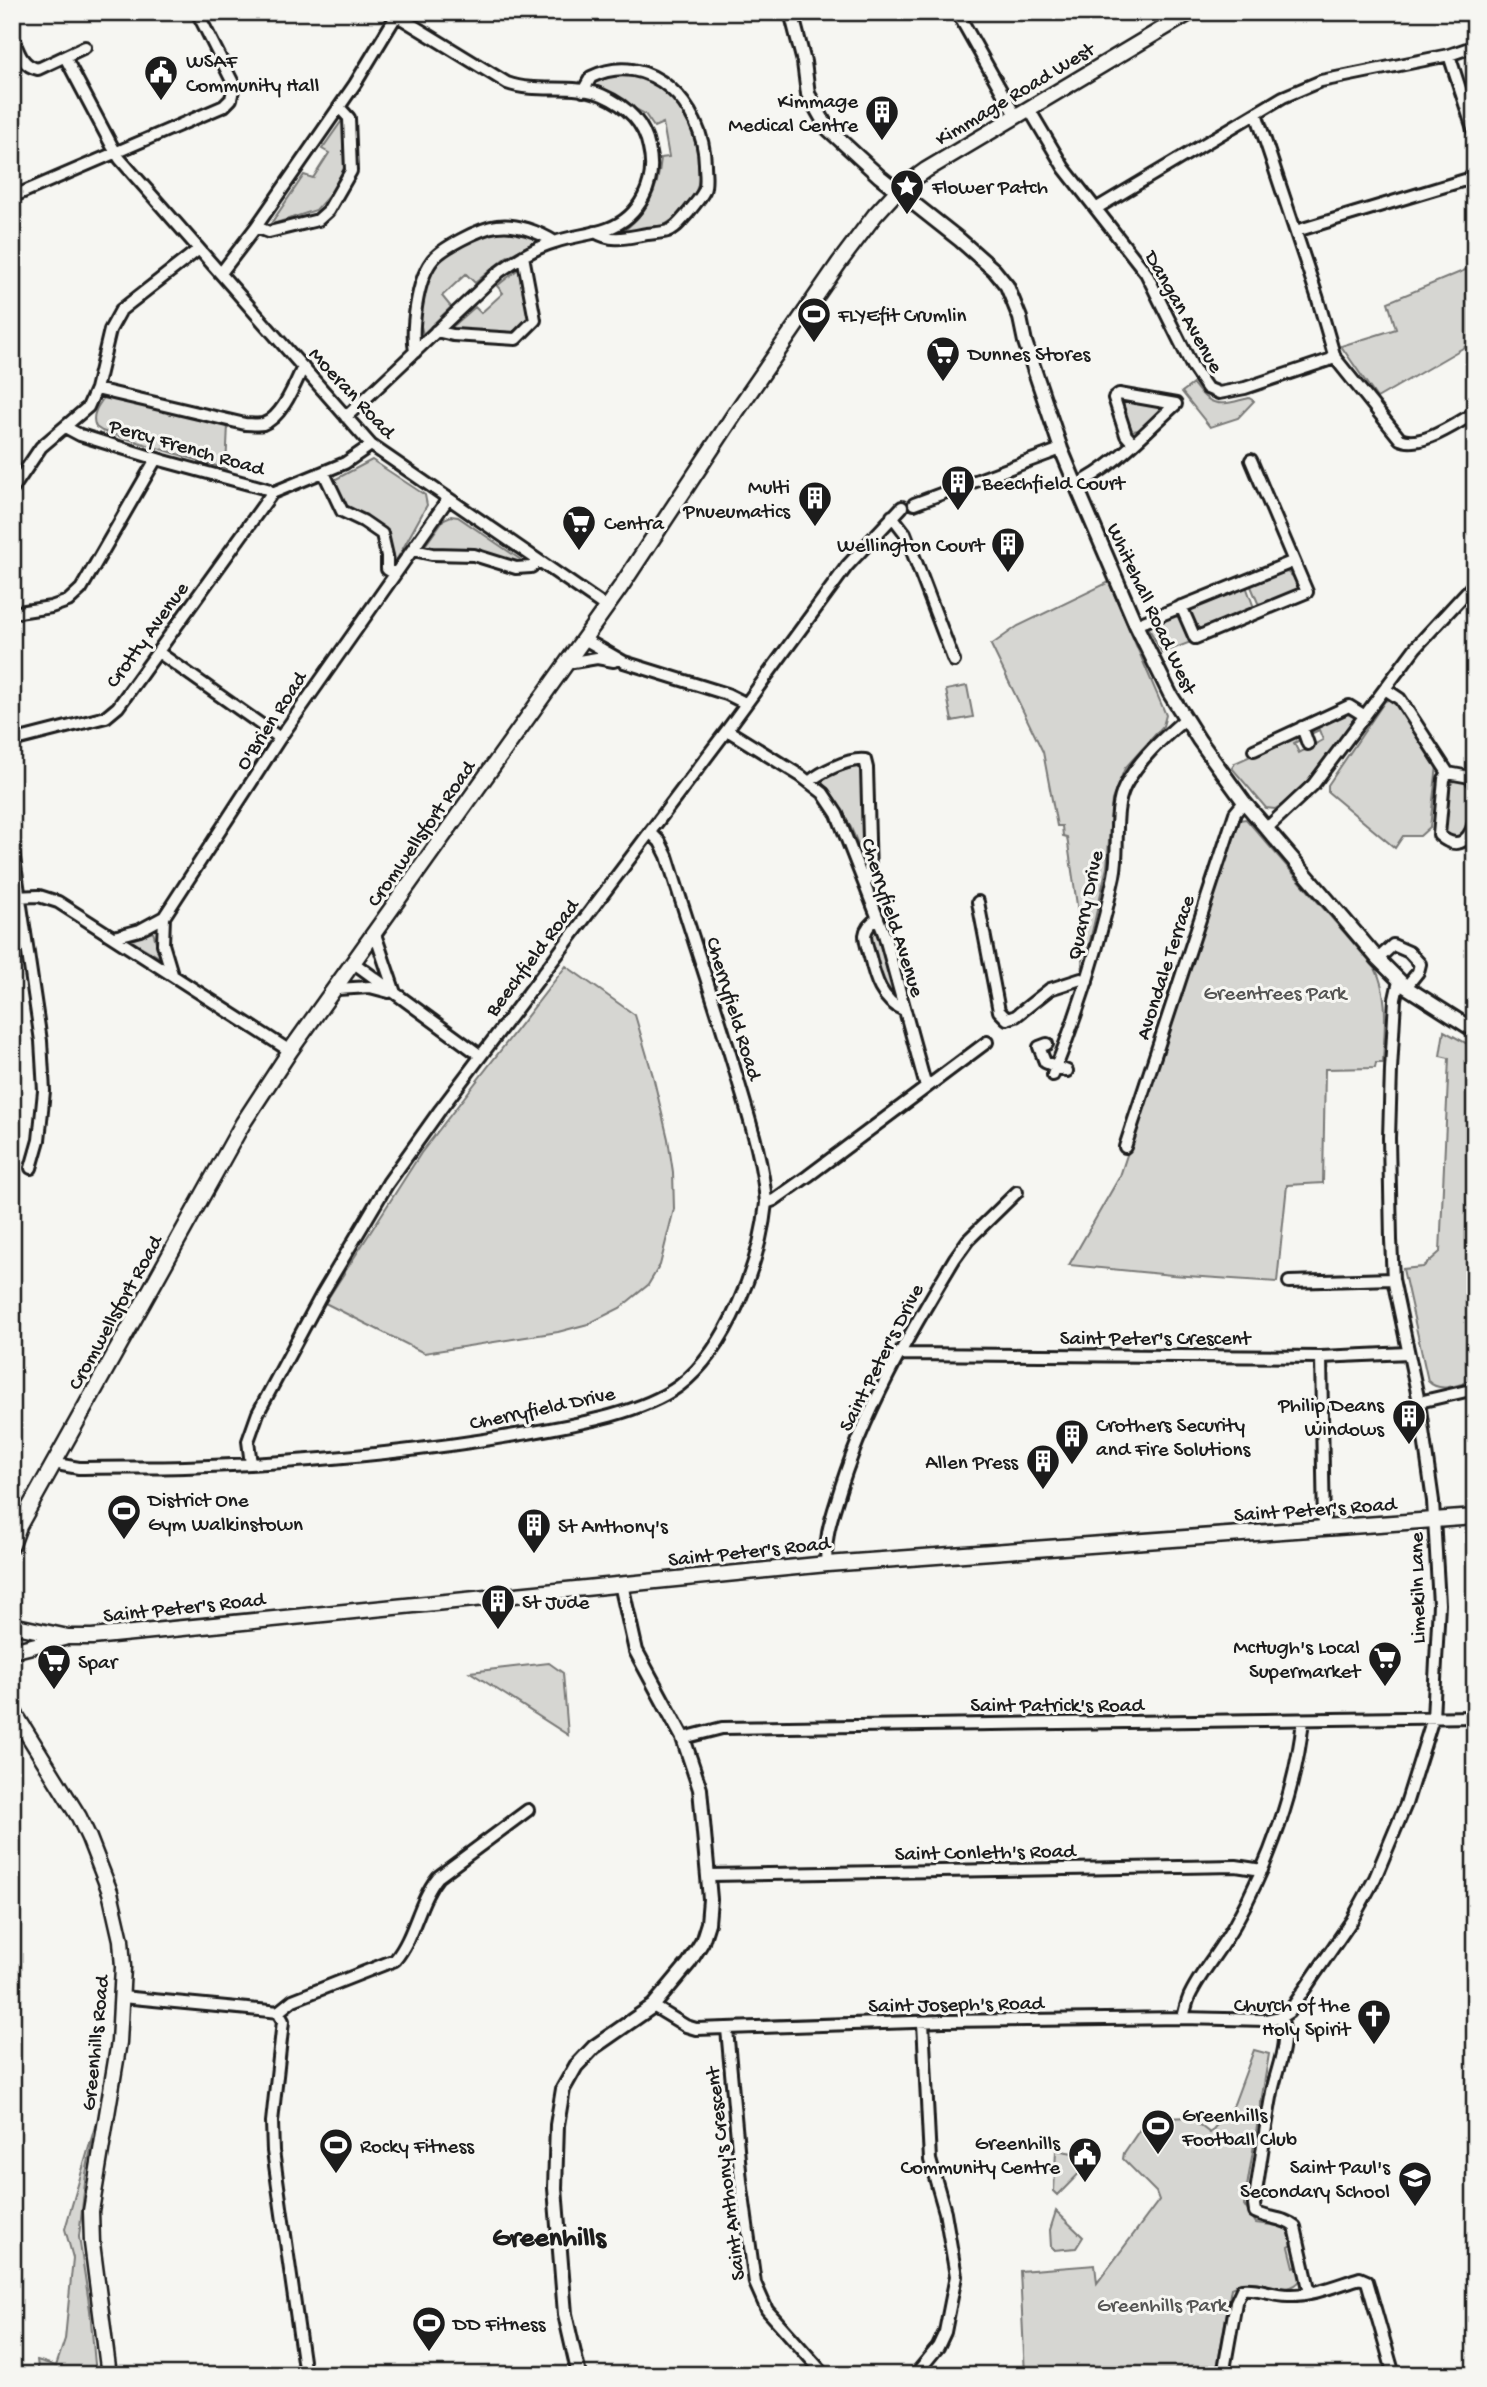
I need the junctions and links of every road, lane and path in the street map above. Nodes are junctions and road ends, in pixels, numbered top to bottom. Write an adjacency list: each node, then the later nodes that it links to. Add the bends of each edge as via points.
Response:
1 (197, 12): 16 (street, via 234,85 231,99)
2 (792, 12): 18 (street, Whitehall Road West, via 808,93 828,129)
3 (957, 12): 13 (street, Dangan Avenue)
4 (1191, 12): 13 (main road, Kimmage Road West)
5 (395, 14): 11 (street, via 507,83 523,89); 12 (street)
6 (12, 36): 10 (street, via 23,62 30,67 37,69)
7 (1475, 46): 9 (street)
8 (85, 47): 10 (street)
9 (1450, 55): 14 (street, via 1321,81); 15 (street)
10 (65, 57): 16 (street, Moeran Road)
11 (583, 91): 23 (street, via 618,104 640,122 651,156 646,196 632,213); 23 (street, via 591,76 619,67 673,88 692,117 705,159 705,189 668,231 612,240)
12 (339, 107): 21 (street); 21 (street, via 349,118 351,172 328,211 318,220 268,232)
13 (1022, 113): 18 (main road, Kimmage Road West); 20 (street, Dangan Avenue)
14 (1256, 113): 20 (street); 22 (street)
15 (1475, 135)
16 (116, 153): 19 (street); 25 (street, Moeran Road)
17 (1475, 177): 22 (street)
18 (897, 191): 38 (street, Whitehall Road West, via 960,240 1007,286); 53 (main road, Cromwellsfort Road, via 839,263)
19 (12, 197)
20 (1097, 208): 30 (street, Dangan Avenue, via 1146,273 1207,388 1219,393 1245,388)
21 (256, 227): 27 (street)
22 (1297, 231): 30 (street)
23 (596, 232): 24 (street)
24 (555, 242): 26 (street); 29 (street, via 525,229 498,225 436,256 420,286)
25 (199, 249): 27 (street, Moeran Road); 32 (street, via 121,310 110,330)
26 (523, 256): 28 (street, via 499,272); 28 (street, via 535,320 516,339)
27 (220, 273): 31 (street, Moeran Road)
28 (436, 331): 29 (street)
29 (415, 352): 34 (street)
30 (1335, 358): 33 (street, via 1406,442 1432,436)
31 (303, 367): 32 (street, via 284,405 260,425); 34 (street, Moeran Road)
32 (96, 389): 35 (street, via 88,407)
33 (1475, 413)
34 (346, 417): 37 (street, Moeran Road)
35 (65, 428): 39 (street, Percy French Road); 43 (street, via 41,447)
36 (1133, 443): 36 (street, via 1114,398 1119,394 1175,404); 42 (street)
37 (371, 444): 41 (street, Percy French Road); 45 (street, Moeran Road)
38 (1061, 449): 42 (street, Whitehall Road West); 46 (street, Beechfield Road, via 908,505)
39 (156, 459): 44 (street, Percy French Road); 54 (street, via 81,589 68,601 51,607)
40 (1251, 460): 49 (street)
41 (324, 472): 44 (street, Percy French Road); 50 (street, via 342,511 382,534 387,569)
42 (1076, 485): 55 (street, Whitehall Road West)
43 (12, 490)
44 (272, 494): 57 (street, Crotty Avenue)
45 (448, 499): 47 (street, O'Brien Road); 48 (street, Moeran Road)
46 (892, 516): 58 (street, via 905,533); 62 (street, Beechfield Road, via 847,566)
47 (412, 550): 48 (street, via 474,555 516,568); 50 (street, O'Brien Road)
48 (539, 561): 53 (street, Moeran Road)
49 (1292, 562): 52 (street); 52 (street, via 1307,592 1195,638)
50 (394, 574): 67 (street, O'Brien Road)
51 (1475, 583): 61 (street, via 1416,647)
52 (1181, 606): 55 (street)
53 (606, 607): 56 (main road, Cromwellsfort Road)
54 (12, 612)
55 (1136, 625): 64 (street, Whitehall Road West)
56 (584, 639): 59 (street); 60 (main road, Cromwellsfort Road)
57 (158, 652): 67 (street); 68 (street, Crotty Avenue, via 106,717)
58 (954, 661)
59 (624, 662): 60 (street, via 597,658); 62 (street)
60 (566, 663): 84 (main road, Cromwellsfort Road)
61 (1385, 689): 63 (street); 71 (street, via 1400,699)
62 (745, 703): 66 (street, Beechfield Road)
63 (1365, 716): 65 (street, via 1349,706); 76 (street, via 1313,785)
64 (1185, 719): 74 (street, Whitehall Road West); 89 (street, Quarry Drive, via 1139,763 1123,789 1115,872)
65 (1302, 727): 69 (street); 70 (street)
66 (727, 730): 72 (street, Cherryfield Avenue); 77 (street, Beechfield Road)
67 (279, 738): 82 (street, O'Brien Road)
68 (12, 741)
69 (1308, 744)
70 (1254, 750)
71 (1448, 772): 73 (street, via 1470,777); 75 (street, via 1439,835 1446,841 1462,842 1473,831)
72 (808, 782): 79 (street, Cherryfield Avenue, via 837,814); 79 (street, via 865,760 870,875)
73 (1475, 784)
74 (1244, 802): 76 (street, Whitehall Road West); 100 (street, Avondale Terrace, via 1235,813)
75 (1475, 817)
76 (1267, 828): 86 (street, Whitehall Road West)
77 (650, 832): 98 (street, Beechfield Road); 103 (street, Cherryfield Road, via 667,856 709,984 753,1134)
78 (12, 845): 80 (street)
79 (865, 884): 83 (street, Cherryfield Avenue)
80 (15, 896): 85 (street, via 58,902); 101 (street, via 41,1041 44,1091)
81 (978, 902): 89 (street, via 999,1011 1007,1019 1051,989 1080,979)
82 (164, 917): 85 (street); 88 (street, via 163,944)
83 (878, 918): 93 (street, Cherryfield Avenue); 93 (street, via 865,937 875,978 885,997)
84 (375, 934): 87 (main road, Cromwellsfort Road); 92 (street)
85 (114, 937): 88 (street)
86 (1378, 960): 90 (street, Whitehall Road West); 90 (street, Limekiln Lane, via 1393,945 1409,952 1420,964 1418,972)
87 (355, 963): 91 (main road, Cromwellsfort Road); 92 (street)
88 (172, 975): 97 (street)
89 (1087, 982): 96 (street, Quarry Drive, via 1059,1071 1045,1062 1039,1048)
90 (1402, 984): 94 (street, Whitehall Road West); 104 (street, Limekiln Lane, via 1394,1026 1389,1138)
91 (337, 989): 92 (street, via 370,987); 97 (main road, Cromwellsfort Road)
92 (395, 993): 98 (street)
93 (904, 1010): 99 (street, Cherryfield Avenue)
94 (1475, 1031)
95 (987, 1042): 99 (street)
96 (1047, 1044)
97 (290, 1051): 111 (main road, Cromwellsfort Road, via 243,1123)
98 (481, 1056): 112 (street, Beechfield Road, via 388,1183 322,1294 258,1413 248,1441)
99 (926, 1087): 103 (street)
100 (1125, 1147)
101 (31, 1168)
102 (1017, 1192): 107 (street, Saint Peter's Drive, via 955,1258)
103 (766, 1203): 112 (street, Cherryfield Drive, via 751,1275 733,1314 695,1370 659,1398 564,1426 494,1439)
104 (1393, 1279): 105 (street); 106 (street, Limekiln Lane)
105 (1289, 1282)
106 (1408, 1353): 108 (street, Saint Peter's Crescent); 110 (street, Limekiln Lane)
107 (901, 1354): 108 (street, Saint Peter's Crescent); 118 (street, Saint Peter's Drive, via 865,1420 842,1484 826,1537)
108 (1321, 1357): 115 (street)
109 (1475, 1389): 110 (street)
110 (1419, 1402): 114 (street, Limekiln Lane)
111 (55, 1461): 112 (street, Cherryfield Drive, via 79,1468); 116 (main road, Cromwellsfort Road)
112 (251, 1464)
113 (1475, 1517): 114 (main road, Saint Peter's Road)
114 (1434, 1521): 115 (main road, Saint Peter's Road); 125 (street, Limekiln Lane, via 1439,1604)
115 (1324, 1528): 118 (main road, Saint Peter's Road)
116 (16, 1530): 117 (main road, Cromwellsfort Road)
117 (12, 1545)
118 (827, 1564): 119 (main road, Saint Peter's Road)
119 (621, 1584): 121 (main road, Saint Peter's Road); 129 (street, via 636,1651)
120 (12, 1625): 121 (main road, Saint Peter's Road)
121 (68, 1637): 122 (main road, Saint Peter's Road)
122 (12, 1651)
123 (12, 1709): 128 (main road, Greenhills Road)
124 (1475, 1717): 125 (street, Saint Patrick's Road)
125 (1433, 1718): 126 (street, Saint Patrick's Road); 136 (street, Limekiln Lane, via 1406,1804 1375,1878 1289,2012)
126 (1303, 1720): 129 (street, Saint Patrick's Road, via 722,1728); 131 (street, via 1288,1793)
127 (12, 1722): 128 (main road, Greenhills Road)
128 (27, 1737): 133 (main road, Greenhills Road, via 79,1817 97,1856 121,1940)
129 (683, 1738): 132 (street, via 700,1789)
130 (528, 1810): 135 (street, via 438,1877 395,1960 293,2000)
131 (1262, 1870): 132 (street, Saint Conleth's Road, via 1236,1866); 137 (street, via 1190,1994)
132 (709, 1875): 134 (street, via 708,1923 702,1942)
133 (122, 1997): 135 (street); 141 (main road, Greenhills Road, via 91,2211)
134 (653, 2006): 139 (street, Saint Joseph's Road, via 686,2026); 143 (street, via 594,2047 563,2089 555,2188 565,2314)
135 (278, 2012): 142 (street, via 283,2021 273,2151)
136 (1281, 2017): 137 (street, Saint Joseph's Road); 140 (street, via 1283,2055 1273,2088 1254,2205 1255,2212 1295,2227)
137 (1183, 2018): 138 (street, Saint Joseph's Road)
138 (923, 2022): 139 (street, Saint Joseph's Road); 145 (street, via 930,2160 956,2276 945,2332)
139 (727, 2029): 144 (street, Saint Anthony's Crescent, via 755,2283 767,2310)
140 (1310, 2293): 146 (street, via 1242,2290); 147 (street, via 1360,2278 1367,2281)
141 (109, 2375)
142 (305, 2375)
143 (579, 2375)
144 (825, 2375)
145 (915, 2375)
146 (1223, 2375)
147 (1394, 2375)

